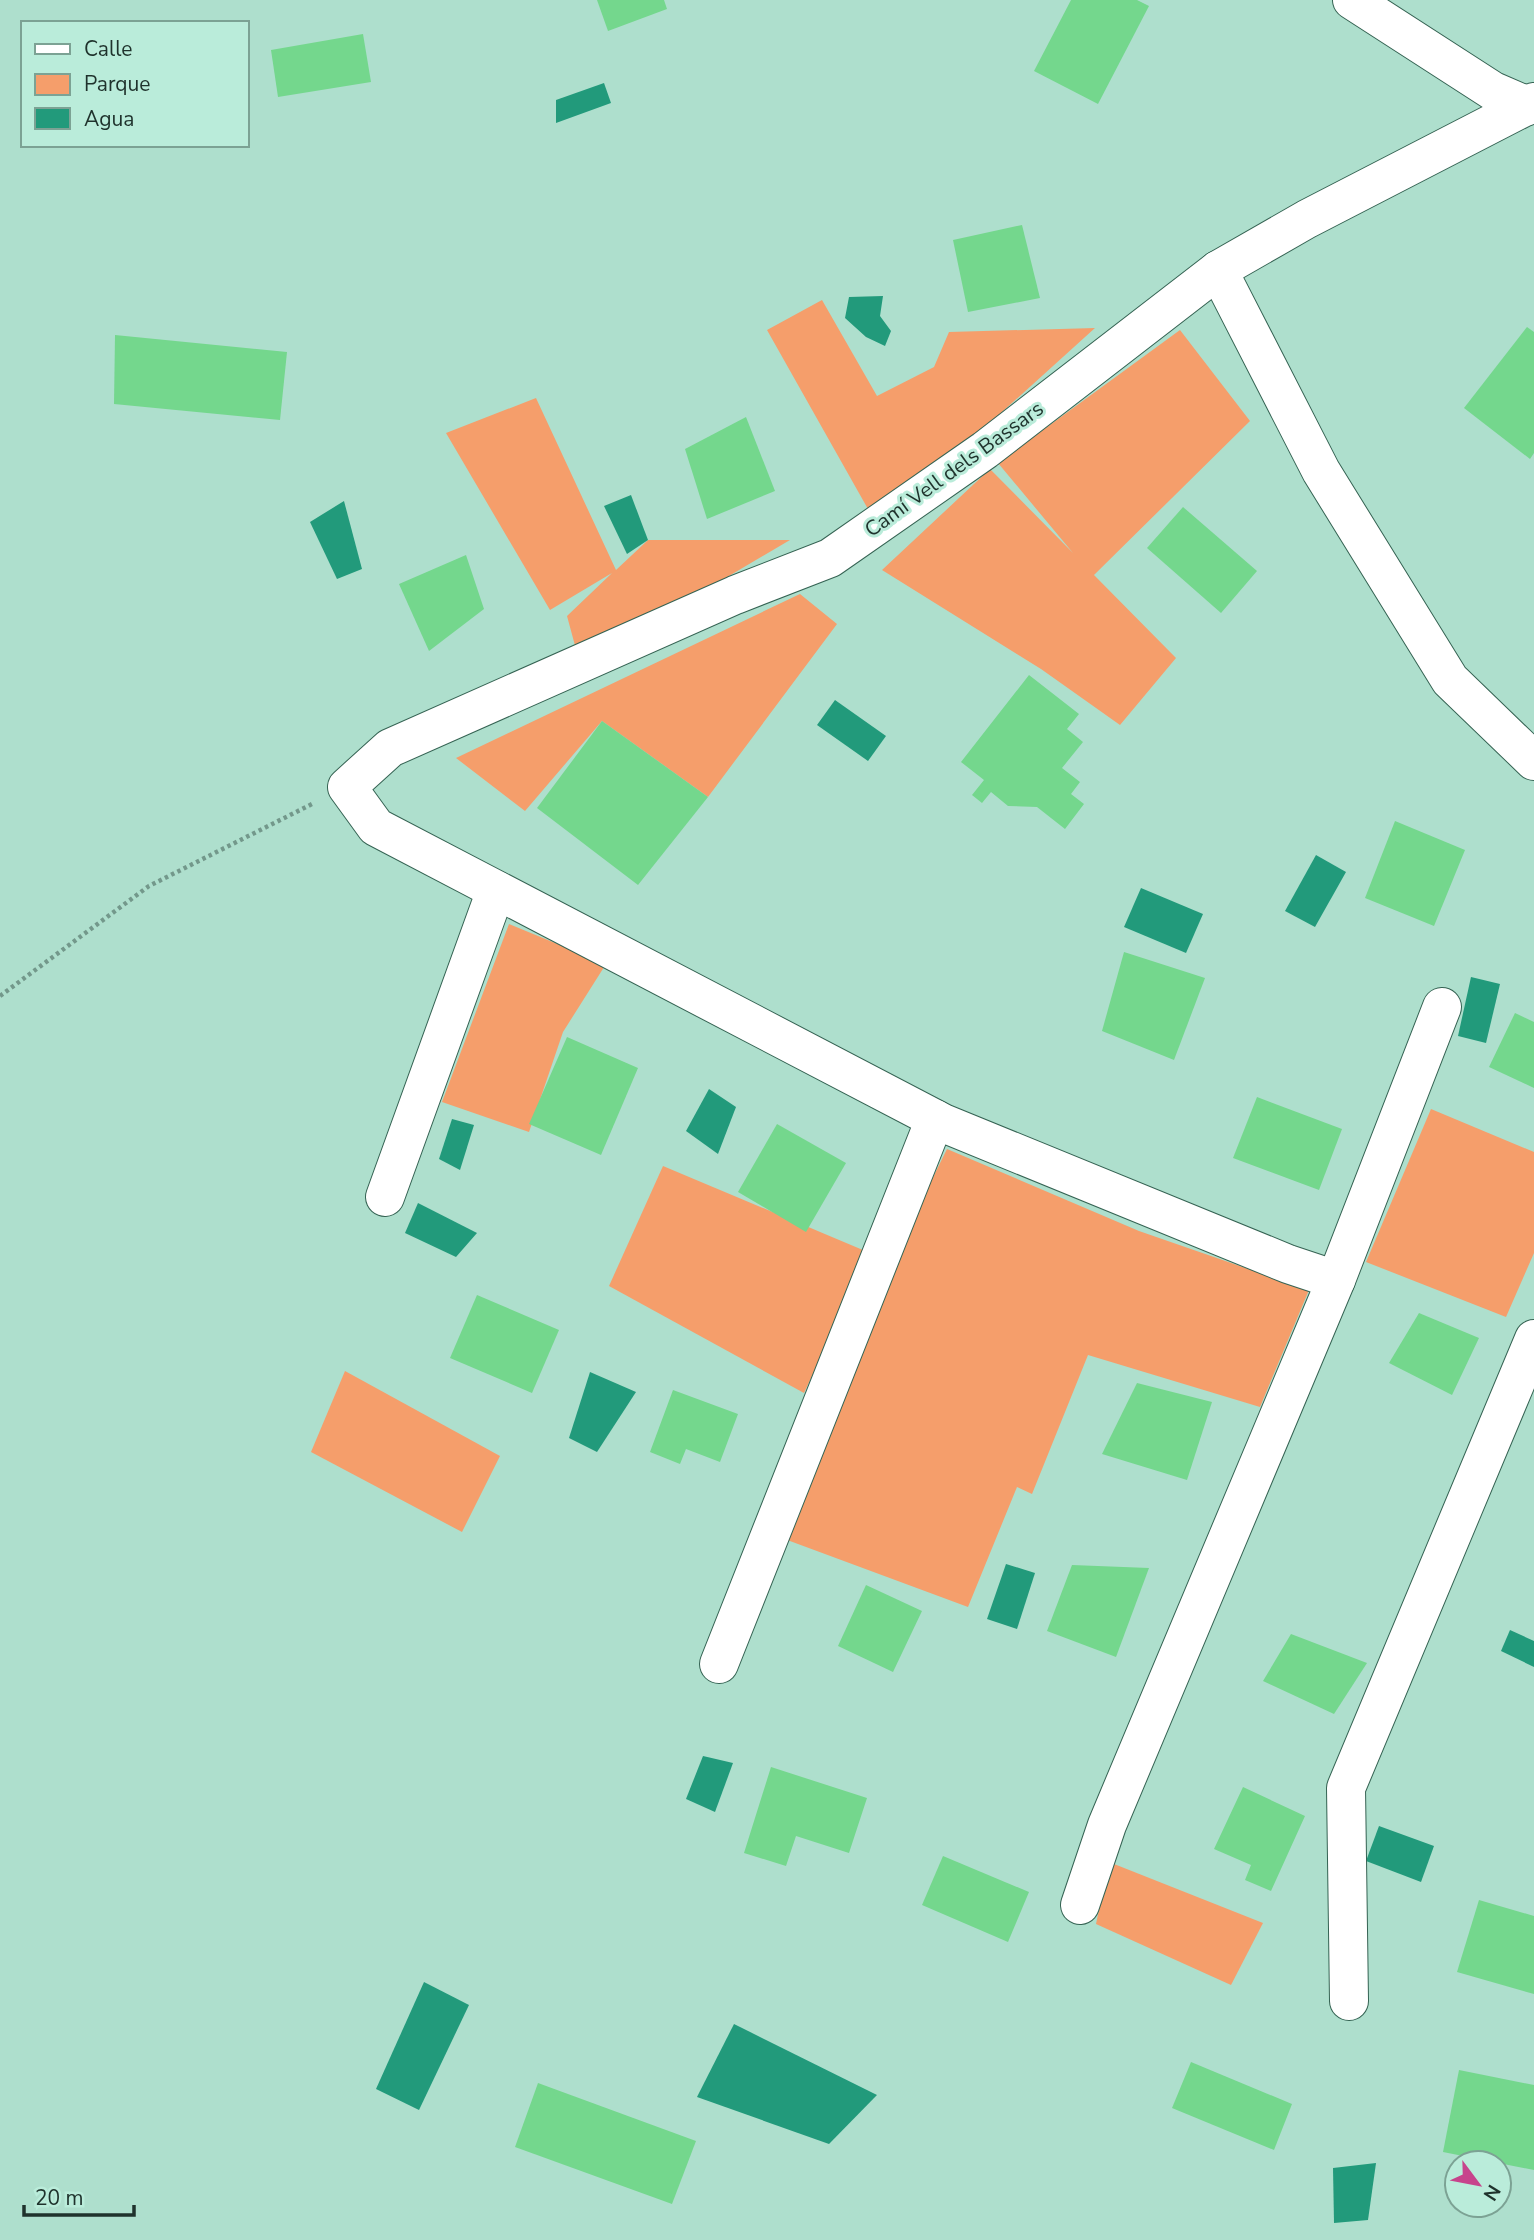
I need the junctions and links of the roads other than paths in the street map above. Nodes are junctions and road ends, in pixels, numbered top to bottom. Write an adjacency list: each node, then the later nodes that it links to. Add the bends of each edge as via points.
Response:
1 (1352, 0): 2 (street, via 1493,90)
2 (1531, 104): 3 (street, Camí Vell dels Bassars)
3 (1218, 270): 4 (street, via 1321,471 1451,680); 5 (street, Camí Vell dels Bassars, via 985,450 830,558 735,595 390,748 347,787 376,827)
4 (1534, 761)
5 (496, 890): 7 (street); 8 (street)
6 (1442, 1007): 9 (street)
7 (935, 1119): 9 (street); 11 (street)
8 (385, 1197)
9 (1336, 1280): 12 (street, via 1107,1825)
10 (1534, 1339): 13 (street, via 1346,1788)
11 (719, 1664)
12 (1080, 1905)
13 (1349, 2001)

